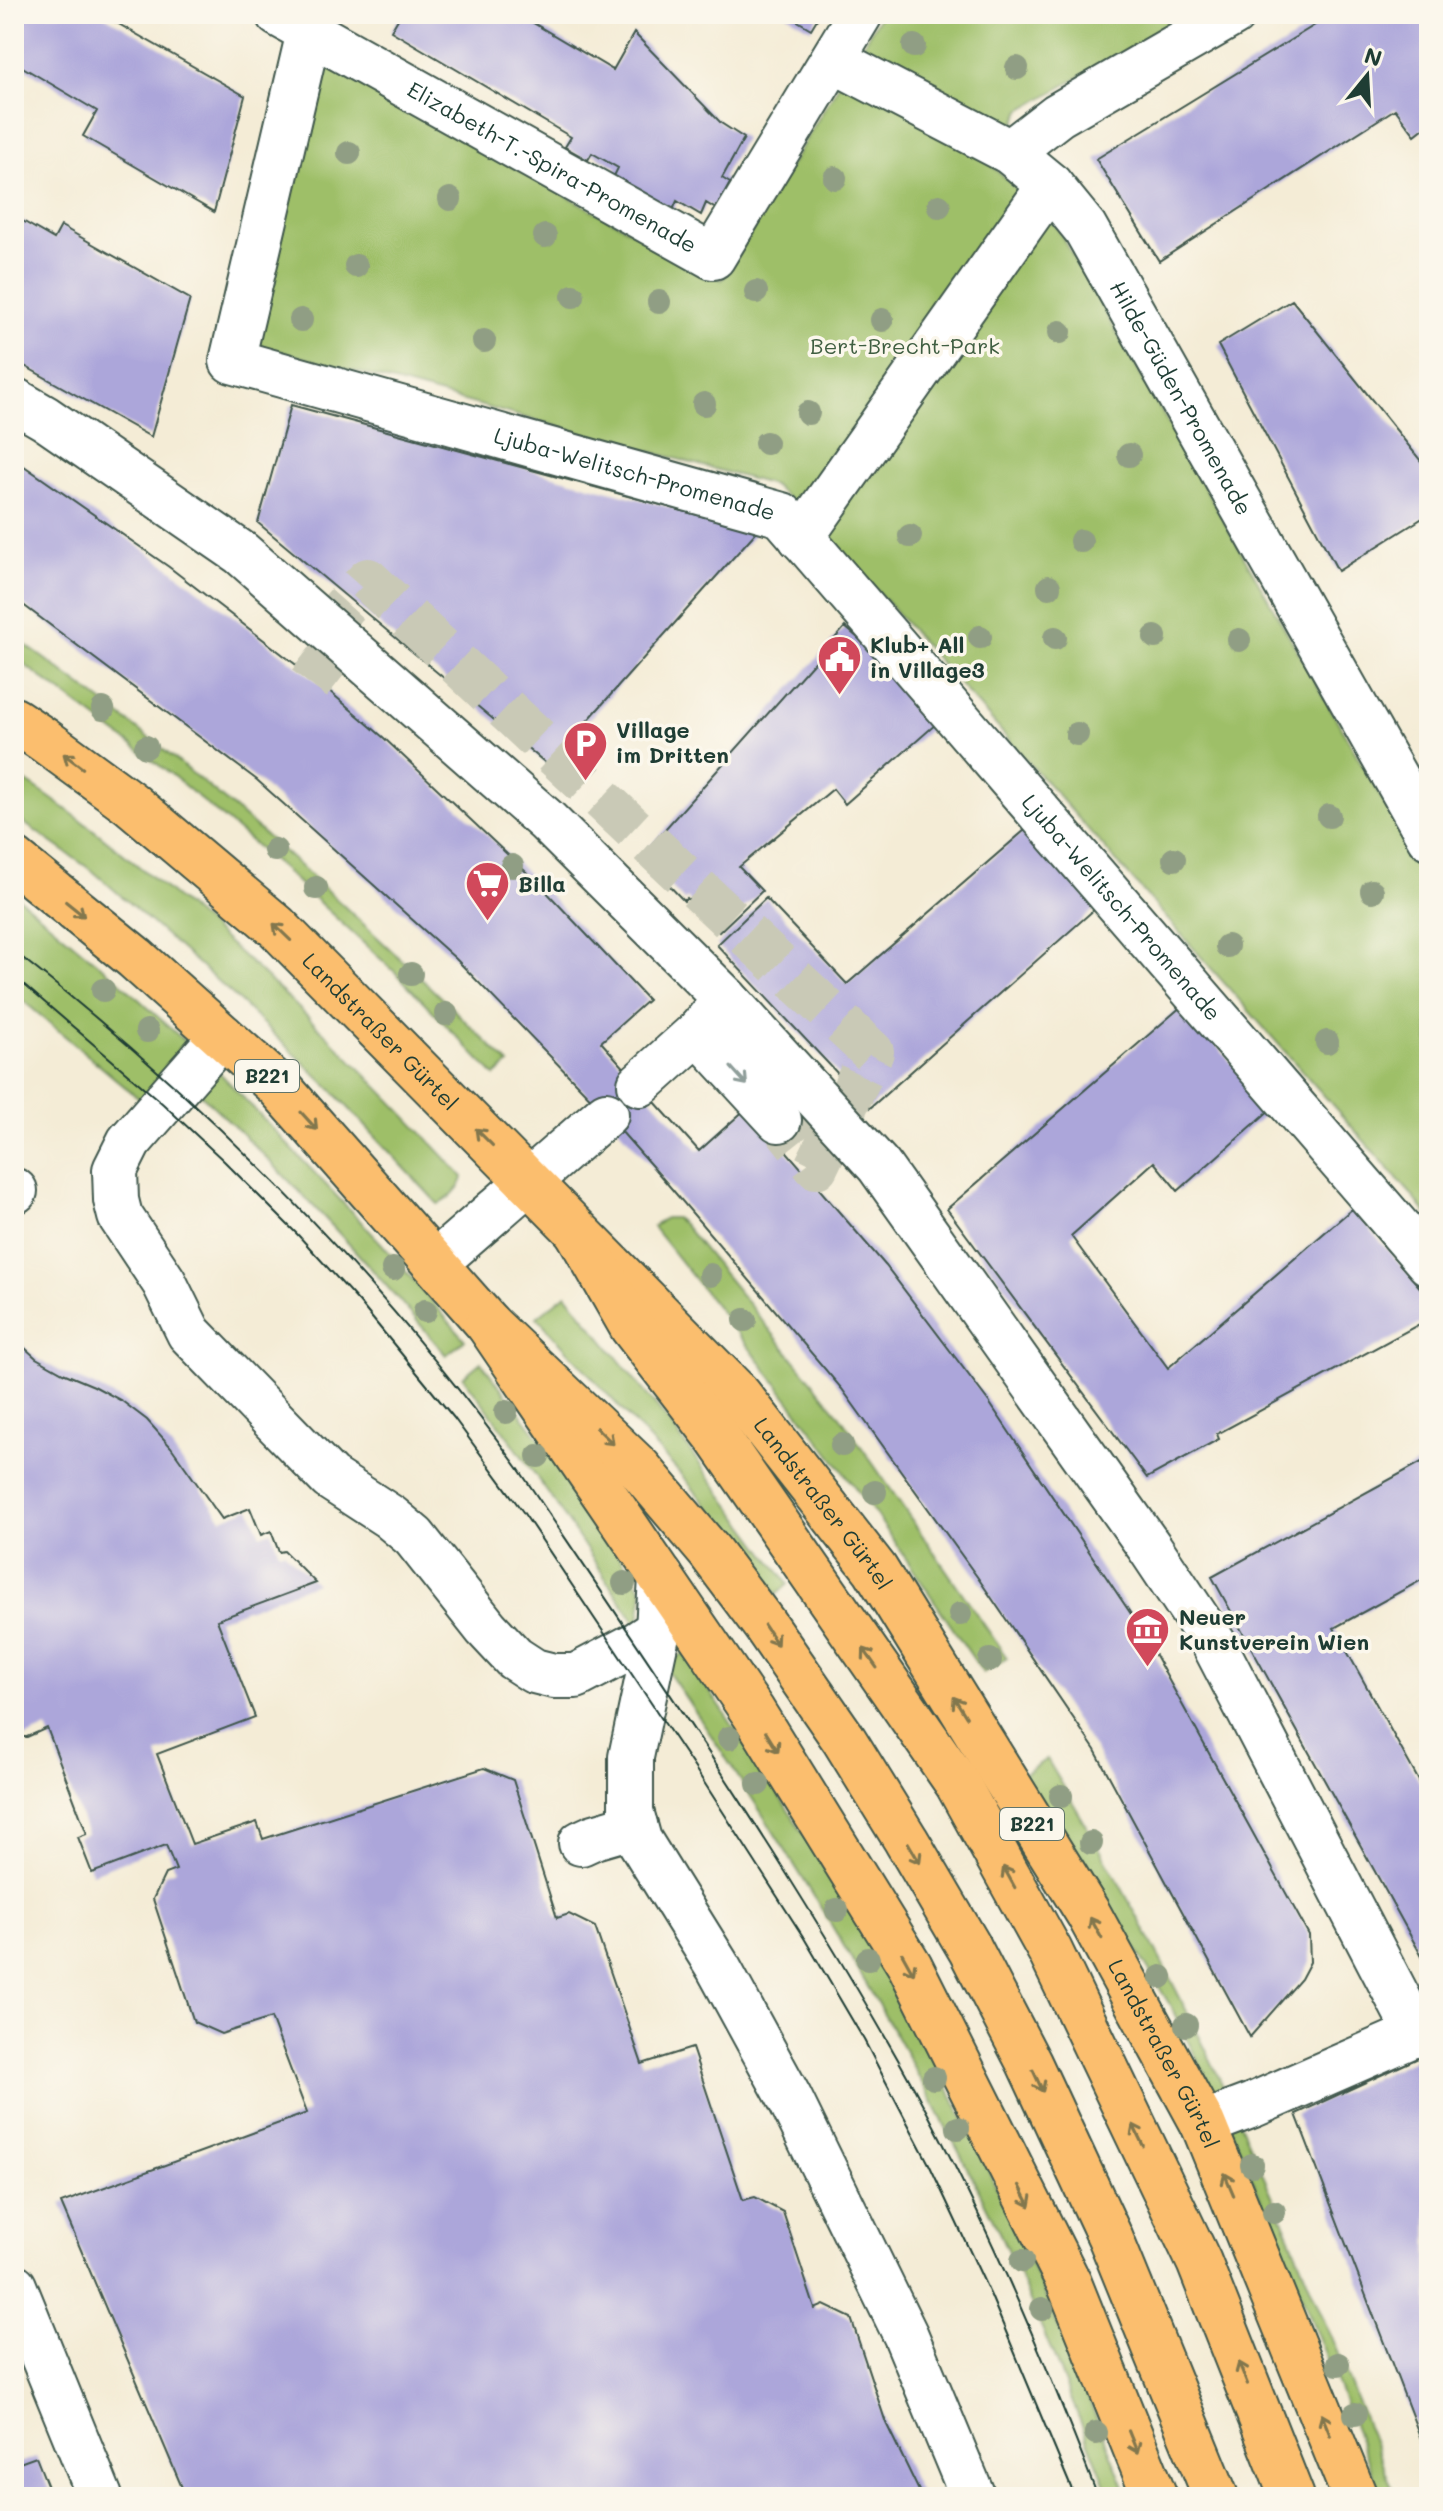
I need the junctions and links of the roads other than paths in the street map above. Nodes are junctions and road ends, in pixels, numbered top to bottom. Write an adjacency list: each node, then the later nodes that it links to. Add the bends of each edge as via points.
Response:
1 (860, 14): 4 (street, Elizabeth-T.-Spira-Promenade)
2 (1233, 14): 5 (street, via 1058,115)
3 (294, 23): 4 (street, Elizabeth-T.-Spira-Promenade, via 713,257); 8 (street, Ljuba-Welitsch-Promenade, via 232,361 782,515)
4 (833, 60): 5 (street, Hilde-Güden-Promenade)
5 (1010, 152): 6 (street, Hilde-Güden-Promenade)
6 (1050, 185): 8 (street); 12 (street, Hilde-Güden-Promenade, via 1085,228)
7 (14, 400): 10 (street, via 241,553)
8 (801, 538): 22 (street, Ljuba-Welitsch-Promenade)
9 (340, 680): 10 (street, via 367,698)
10 (418, 708): 14 (street, via 547,821)
11 (14, 720): 19 (main road, Landstraßer Gürtel / B221, one-way to 11, via 276,926 130,803)
12 (1429, 837)
13 (14, 860): 15 (main road, B221, one-way to 15)
14 (712, 1016): 16 (street); 18 (street, one-way to 18); 28 (street, via 879,1166 1174,1584 1214,1644)
15 (222, 1036): 21 (main road, B221, one-way to 21, via 278,1086); 25 (street, via 129,1142 115,1170 120,1216 164,1282 189,1333 330,1478 414,1537 486,1628 534,1671 576,1676)
16 (640, 1084)
17 (606, 1114): 19 (street)
18 (779, 1120)
19 (527, 1181): 20 (main road, Landstraßer Gürtel / B221); 21 (street)
20 (578, 1233): 29 (main road, Landstraßer Gürtel / B221, one-way to 20, via 1088,1913 875,1569 739,1395); 35 (main road, one-way to 20, via 1199,2262 1050,1951 957,1783 718,1438 632,1327)
21 (435, 1263): 23 (main road, B221)
22 (1429, 1263)
23 (488, 1324): 24 (main road, B221); 34 (main road, one-way to 34, via 639,1468 710,1552 843,1738 970,1949 1029,2063 1110,2237)
24 (661, 1577): 25 (street); 33 (main road, B221, one-way to 33, via 753,1712 910,1966 1069,2283)
25 (658, 1630): 26 (street, via 631,1757)
26 (635, 1825): 27 (street); 32 (street, via 639,1840 718,1967 843,2204 906,2336)
27 (581, 1843)
28 (1423, 2031): 29 (street)
29 (1203, 2124): 36 (main road, Landstraßer Gürtel / B221, one-way to 29)
30 (14, 2286): 31 (street)
31 (100, 2497)
32 (973, 2497)
33 (1155, 2497)
34 (1216, 2497)
35 (1292, 2497)
36 (1355, 2497)

